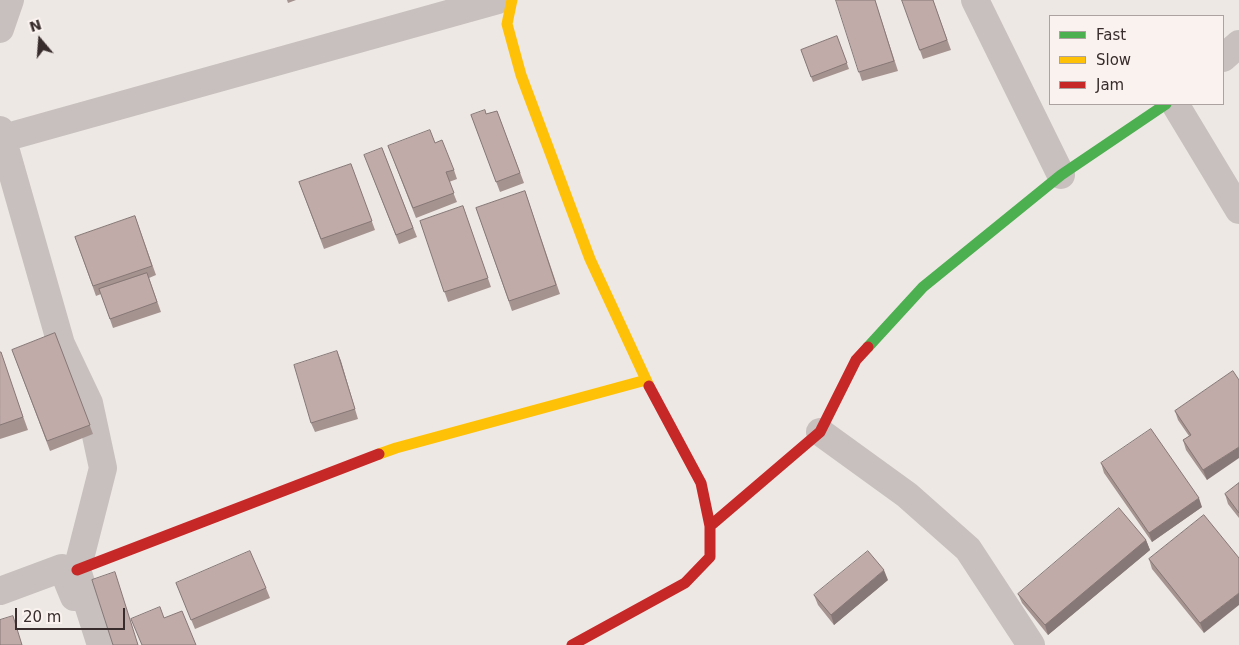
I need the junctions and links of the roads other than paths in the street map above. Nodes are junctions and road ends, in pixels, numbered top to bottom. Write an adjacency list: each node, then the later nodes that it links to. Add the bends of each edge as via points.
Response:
1 (10, 0): 5 (street)
2 (498, 0): 10 (street)
3 (512, 0): 13 (street, via 507,24 521,75 590,259)
4 (976, 0): 11 (street)
5 (0, 29)
6 (1239, 44): 7 (street)
7 (1224, 57)
8 (1165, 105): 11 (street)
9 (1176, 105): 12 (street)
10 (1, 136): 16 (street, via 61,344 89,402 104,468)
11 (1061, 175): 14 (street, via 923,287 856,360)
12 (1239, 210)
13 (646, 380): 15 (street, via 701,483); 16 (street, via 396,448)
14 (820, 432): 15 (street); 21 (street, via 907,495 968,549)
15 (710, 526): 20 (street, via 710,557 686,583)
16 (77, 570): 19 (street)
17 (0, 592): 18 (street, via 62,568)
18 (94, 645)
19 (101, 645)
20 (572, 645)
21 (1031, 645)

